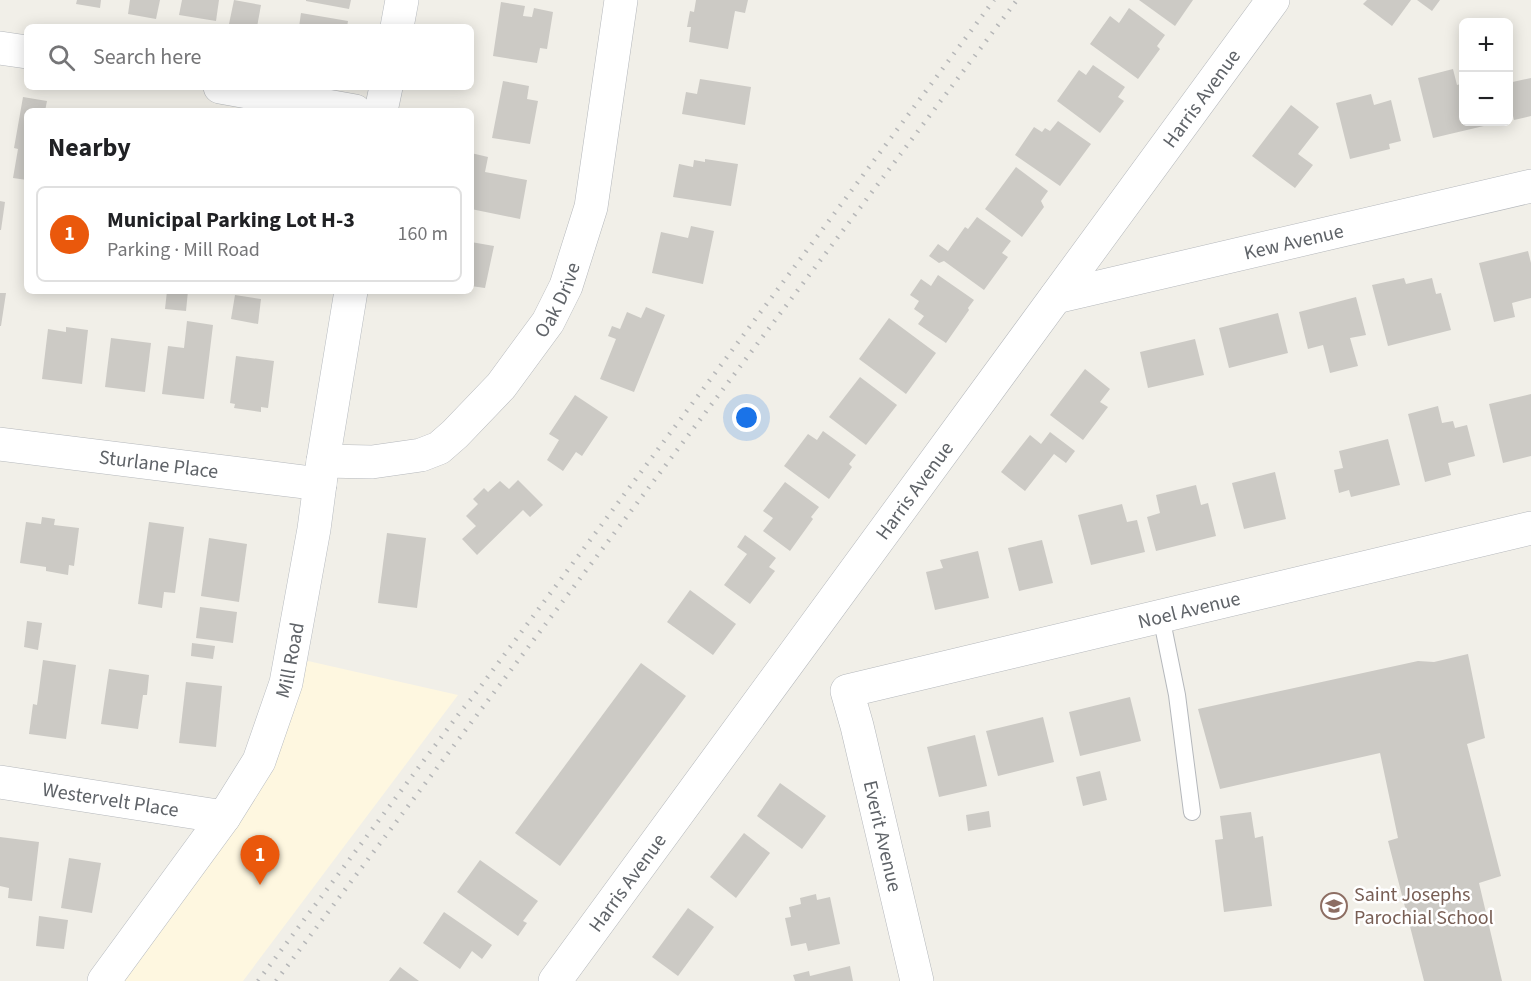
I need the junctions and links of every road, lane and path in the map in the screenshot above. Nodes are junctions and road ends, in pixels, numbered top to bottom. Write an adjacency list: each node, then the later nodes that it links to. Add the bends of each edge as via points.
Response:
1 (402, 0): 4 (street)
2 (621, 0): 15 (street, Oak Drive, via 591,207 566,286 548,322 501,386 439,448 421,455)
3 (1273, 0): 13 (street, Harris Avenue)
4 (398, 24)
5 (0, 48): 6 (street)
6 (24, 52)
7 (237, 90): 9 (street)
8 (385, 90): 10 (street)
9 (338, 108)
10 (382, 108)
11 (1531, 186): 13 (street, Kew Avenue)
12 (351, 294): 15 (street, Mill Road)
13 (1056, 297): 23 (street, Harris Avenue)
14 (0, 444): 15 (street, Sturlane Place)
15 (321, 473): 21 (street, Mill Road, via 286,682 259,762)
16 (1531, 528): 17 (street, Noel Avenue)
17 (1161, 616): 18 (street, Noel Avenue); 20 (lane, via 1177,695)
18 (847, 691): 24 (street, Everit Avenue)
19 (0, 782): 21 (street, Westervelt Place)
20 (1192, 812)
21 (224, 817): 22 (street, Mill Road)
22 (104, 981)
23 (555, 981)
24 (917, 981)

